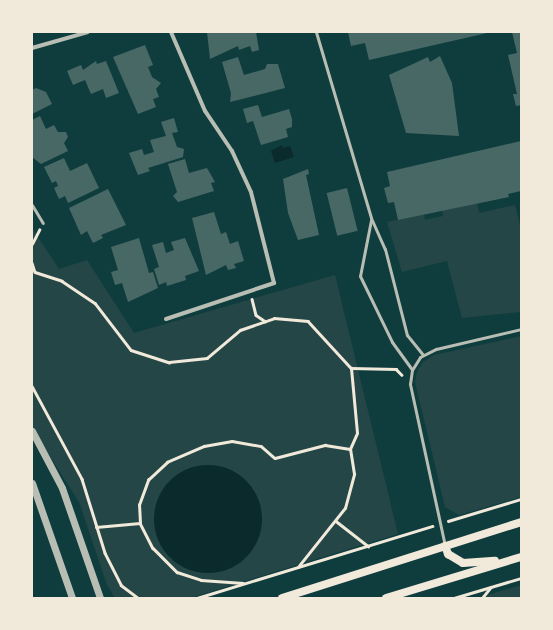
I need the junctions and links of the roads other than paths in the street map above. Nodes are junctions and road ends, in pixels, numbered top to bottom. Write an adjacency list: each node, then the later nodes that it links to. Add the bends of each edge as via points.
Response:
1 (88, 32): 4 (street)
2 (171, 32): 8 (street, via 204,112 232,151 251,192 274,283)
3 (316, 32): 6 (lane)
4 (32, 48)
5 (32, 205): 7 (lane)
6 (371, 218): 10 (lane, via 385,249 407,334); 11 (lane, via 360,276 392,342)
7 (43, 223)
8 (166, 319)
9 (521, 329): 10 (lane, via 457,342)
10 (423, 355): 11 (lane)
11 (412, 370): 15 (lane, via 410,384)
12 (32, 431): 19 (street, via 62,488)
13 (32, 483): 18 (street)
14 (521, 522): 15 (main road)
15 (445, 546): 17 (main road, via 448,554 463,563); 20 (main road)
16 (521, 557): 17 (main road)
17 (508, 561): 21 (main road)
18 (72, 598)
19 (100, 598)
20 (282, 598)
21 (386, 598)

